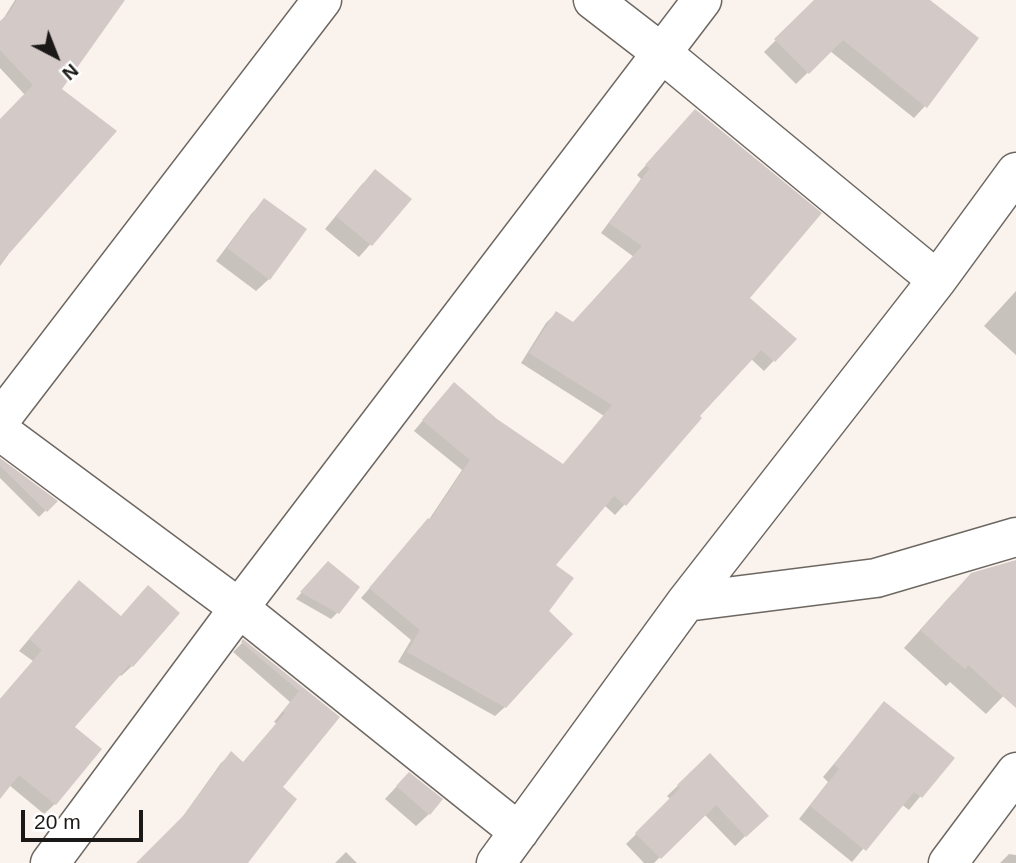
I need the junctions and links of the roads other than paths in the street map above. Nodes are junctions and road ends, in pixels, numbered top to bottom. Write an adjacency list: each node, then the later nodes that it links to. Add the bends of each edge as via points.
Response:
1 (322, 0): 7 (street)
2 (593, 0): 4 (street)
3 (702, 0): 4 (street)
4 (663, 54): 6 (street); 11 (street)
5 (1016, 172): 6 (street)
6 (937, 280): 10 (street)
7 (0, 420)
8 (0, 431): 11 (street)
9 (1016, 537): 10 (street, via 876,578)
10 (686, 602): 13 (street)
11 (239, 608): 13 (street); 14 (street)
12 (1016, 772): 16 (street)
13 (519, 832): 15 (street)
14 (50, 863)
15 (496, 863)
16 (948, 863)

